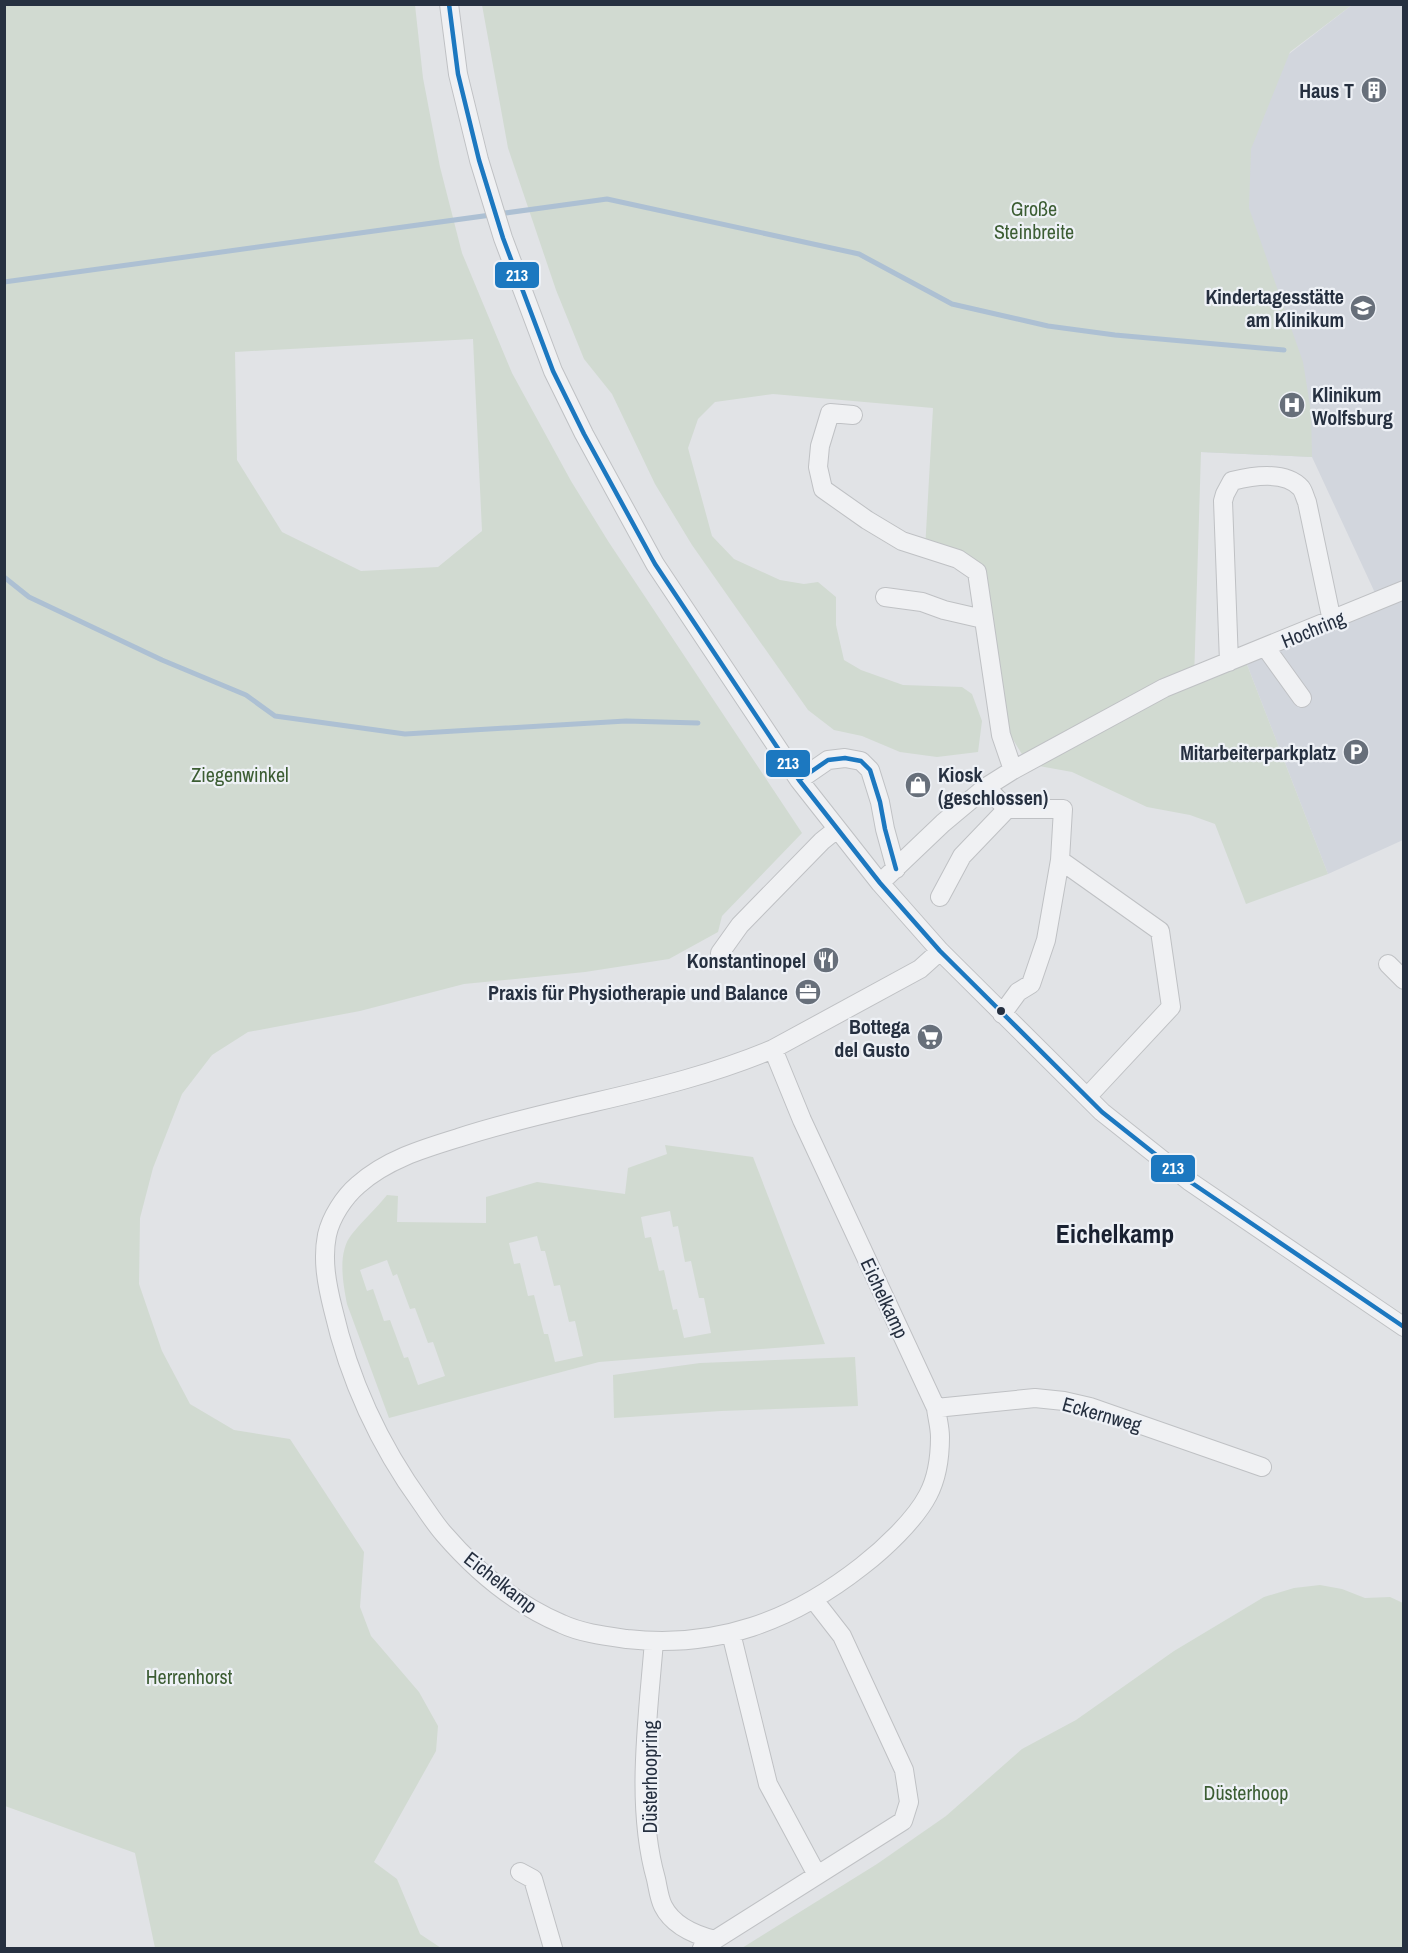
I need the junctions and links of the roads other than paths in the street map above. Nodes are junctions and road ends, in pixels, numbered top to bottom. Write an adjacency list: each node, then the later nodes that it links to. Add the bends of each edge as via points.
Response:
1 (449, 4): 11 (street, via 458,74 479,160 503,238 553,371 655,564)
2 (853, 415): 5 (street, via 830,413 818,467 823,489 902,541 958,559 977,572)
3 (1404, 590): 6 (street, Hochring)
4 (885, 597): 5 (street, via 922,602)
5 (983, 619): 10 (street, via 1001,735)
6 (1332, 621): 7 (street, Hochring); 8 (street, via 1301,488 1286,478 1251,476 1232,481 1224,501)
7 (1266, 648): 8 (street, Hochring); 9 (street)
8 (1229, 662): 10 (street, Hochring, via 1164,688)
9 (1302, 698)
10 (1013, 770): 12 (street, Hochring)
11 (799, 780): 14 (street); 16 (street, via 828,760 861,761 870,770)
12 (986, 787): 13 (street); 16 (street, Hochring)
13 (1007, 809): 15 (street, via 1063,809); 18 (street, via 962,856)
14 (837, 829): 17 (street); 20 (street, via 740,925)
15 (1060, 860): 23 (street, via 1046,940 1031,984 1018,992); 25 (street, via 1161,931 1171,1007)
16 (896, 869): 17 (street, Hochring)
17 (880, 883): 19 (street)
18 (940, 897)
19 (940, 951): 23 (street); 24 (street, Eichelkamp, via 920,969)
20 (720, 953)
21 (1388, 964): 22 (street)
22 (1404, 980)
23 (1002, 1014): 25 (street)
24 (773, 1049): 27 (street, Eichelkamp); 31 (street, Eichelkamp, via 699,1076 500,1124 428,1146 370,1175 336,1212 327,1233 326,1276 349,1366 403,1479 443,1533 487,1576 528,1607 565,1626)
25 (1087, 1097): 26 (street, via 1189,1180)
26 (1404, 1327)
27 (936, 1408): 28 (street, Eckernweg, via 1035,1398 1064,1401); 29 (street, Eichelkamp, via 940,1435 938,1464 928,1495 877,1554)
28 (1262, 1467)
29 (814, 1599): 30 (street, Eichelkamp, via 766,1622); 33 (street, Düsterhoopring, via 842,1636 891,1739 904,1770 909,1802 903,1821)
30 (731, 1633): 31 (street, Eichelkamp, via 694,1640); 33 (street, via 768,1784)
31 (654, 1641): 34 (street, Düsterhoopring, via 645,1793 653,1870 663,1906 677,1923)
32 (520, 1872): 35 (street, via 533,1879)
33 (817, 1875): 34 (street, Düsterhoopring)
34 (709, 1944)
35 (553, 1948)

